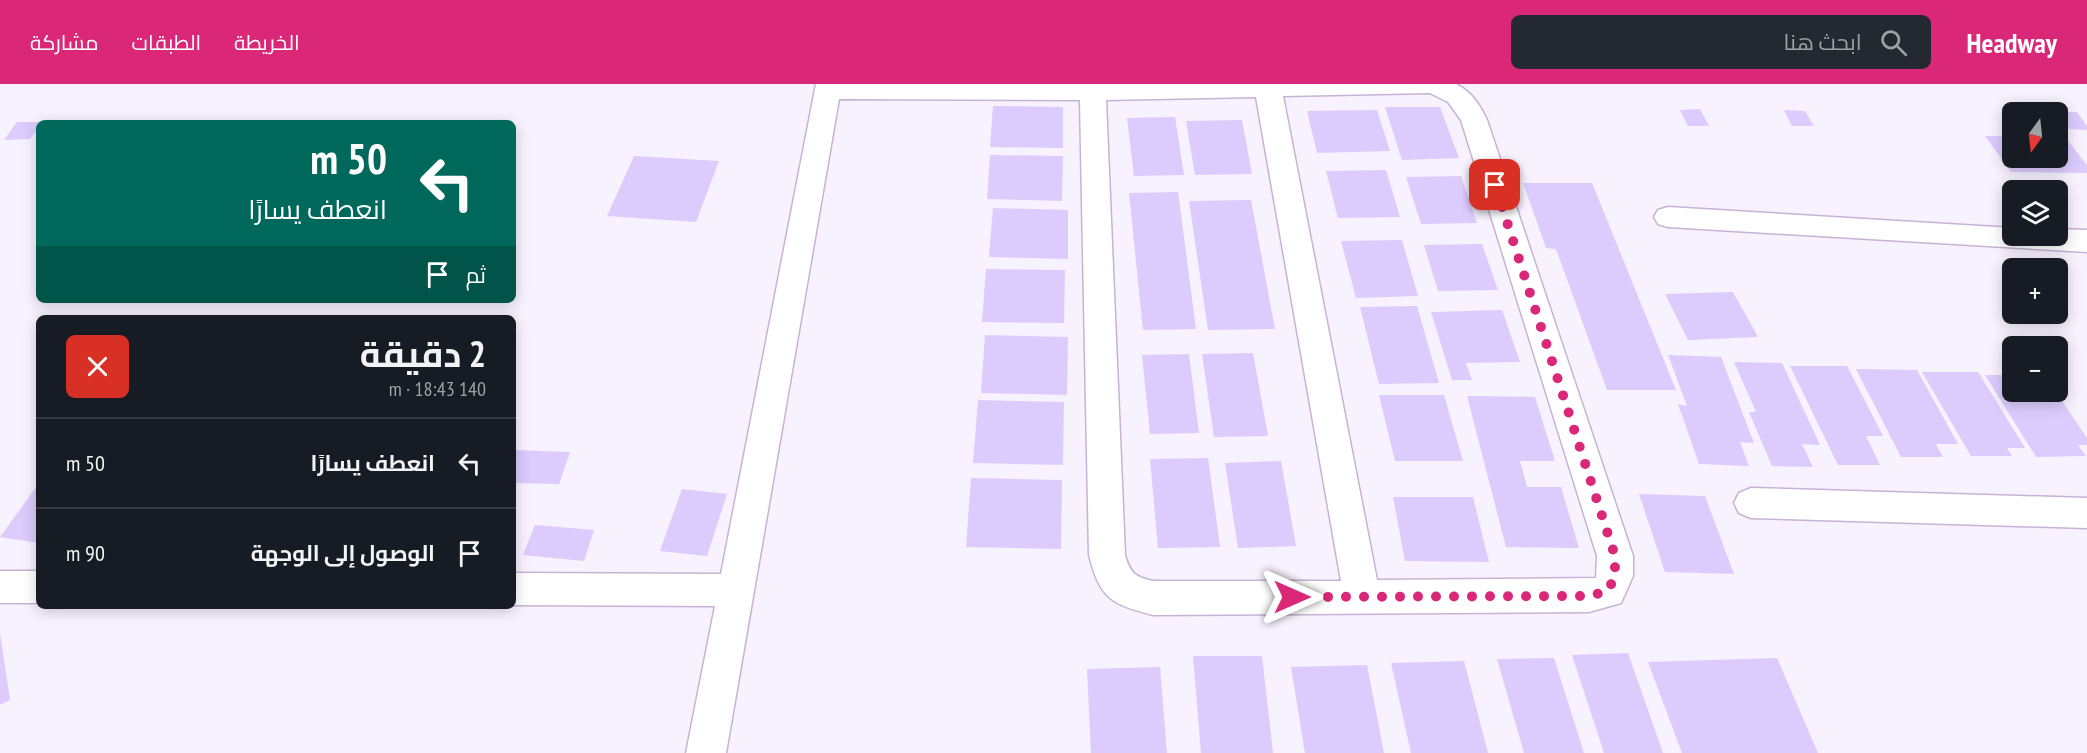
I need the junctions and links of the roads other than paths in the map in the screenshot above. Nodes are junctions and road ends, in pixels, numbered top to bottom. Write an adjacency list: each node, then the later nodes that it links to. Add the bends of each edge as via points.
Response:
1 (828, 88): 3 (street); 11 (street)
2 (1268, 88): 3 (street); 12 (street); 12 (street, via 1431,85 1450,89 1466,103 1615,556 1615,576 1608,591 1589,596)
3 (1093, 92): 12 (street, via 1107,555 1113,578 1127,592 1153,598)
4 (1668, 217): 5 (street)
5 (2087, 241)
6 (1751, 503): 7 (street)
7 (2087, 513)
8 (0, 587): 9 (street)
9 (36, 587)
10 (516, 589): 11 (street)
11 (736, 590): 13 (street)
12 (1362, 596)
13 (706, 753)

